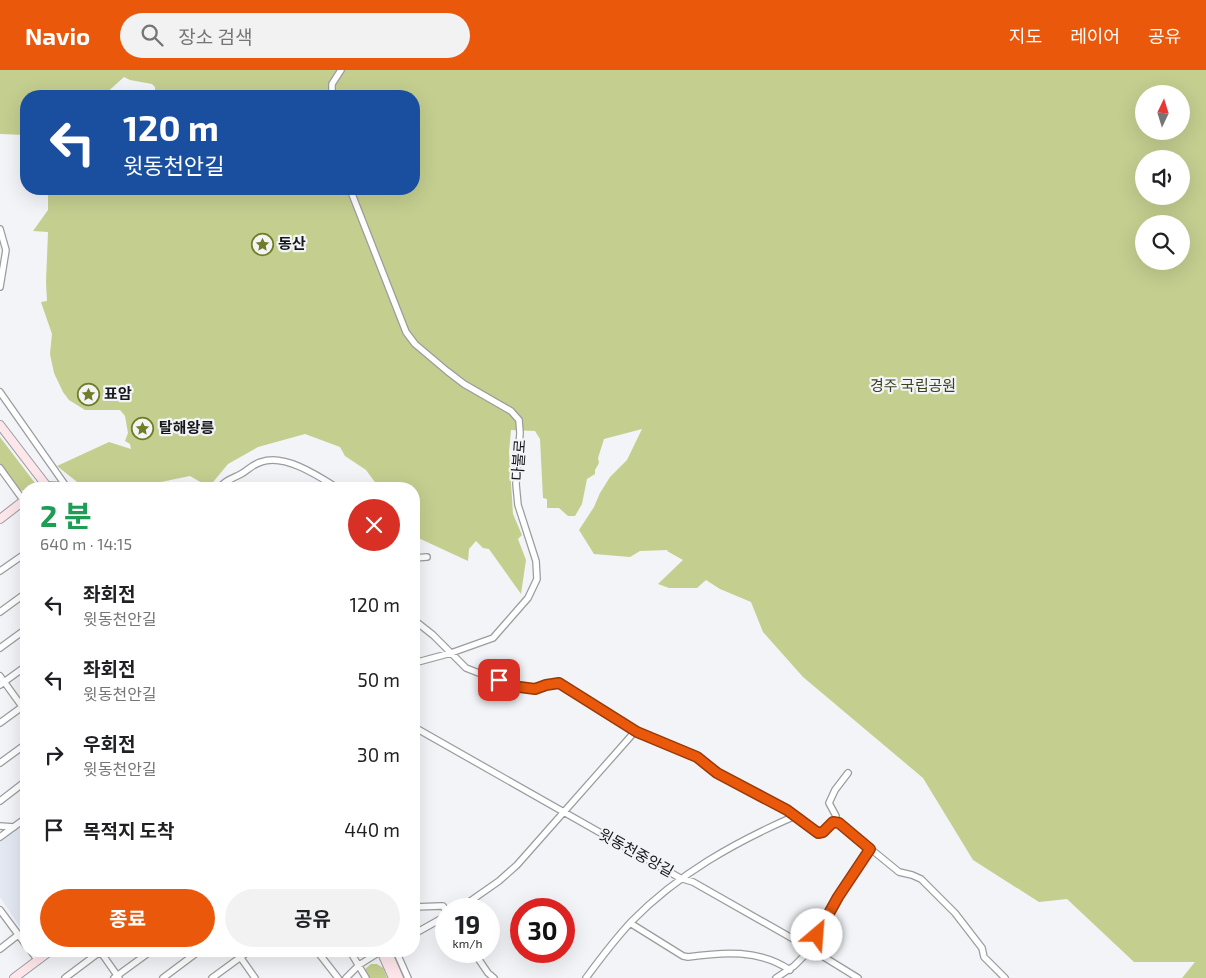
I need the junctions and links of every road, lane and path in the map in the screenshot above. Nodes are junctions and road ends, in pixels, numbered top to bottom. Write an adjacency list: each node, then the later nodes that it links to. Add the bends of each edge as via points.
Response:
1 (341, 70): 2 (street)
2 (332, 90)
3 (352, 195): 27 (street, 다불로, via 406,332 447,371 511,411 519,420 518,505 536,561 537,579 528,598 493,638)
4 (0, 229): 5 (street, via 6,250)
5 (0, 288)
6 (0, 392): 12 (street)
7 (0, 425): 11 (street)
8 (0, 433): 10 (street)
9 (0, 468): 15 (street)
10 (39, 482)
11 (40, 482)
12 (63, 482)
13 (227, 482): 14 (street, via 255,464 272,460 302,467)
14 (328, 482)
15 (20, 494)
16 (20, 506): 17 (street)
17 (0, 519)
18 (427, 556): 20 (street)
19 (20, 557): 21 (street)
20 (420, 557)
21 (0, 571)
22 (20, 597): 23 (street)
23 (0, 612)
24 (420, 625): 27 (street)
25 (20, 633): 26 (street)
26 (0, 648)
27 (451, 653): 28 (street, 다불로); 36 (street, via 466,668 512,686 535,689 559,683)
28 (420, 661)
29 (20, 670): 31 (street)
30 (0, 676): 31 (street)
31 (2, 683): 32 (street)
32 (20, 702)
33 (20, 710): 34 (street)
34 (0, 723)
35 (420, 730): 42 (street, 윗동천중앙길)
36 (634, 730): 42 (street); 43 (street, via 697,757 717,773)
37 (20, 748): 38 (street)
38 (0, 763)
39 (848, 773): 45 (street, via 829,803)
40 (20, 786): 41 (street)
41 (0, 801)
42 (565, 812): 50 (street, 윗동천중앙길); 51 (street, via 517,865)
43 (795, 816): 45 (street, via 818,833); 50 (street, via 723,851)
44 (20, 822): 47 (street)
45 (836, 822): 49 (street)
46 (0, 826): 47 (street)
47 (14, 827): 48 (street)
48 (0, 837)
49 (870, 849): 61 (street, via 827,914); 97 (street, via 899,872 921,880 956,912 982,948 984,957)
50 (680, 878): 56 (street); 61 (street, 윗동천중앙길, via 693,882)
51 (475, 898)
52 (435, 906): 53 (street)
53 (420, 907)
54 (0, 910): 58 (street)
55 (435, 922): 57 (street)
56 (630, 923): 78 (street, via 682,956 730,952 748,954); 94 (street)
57 (420, 931)
58 (18, 935): 59 (street); 60 (street)
59 (20, 938)
60 (0, 949)
61 (811, 949): 78 (street); 96 (street, 윗동천중앙길)
62 (36, 957): 75 (street)
63 (42, 957): 75 (street)
64 (92, 957): 82 (street)
65 (104, 957): 80 (street)
66 (143, 957): 80 (street)
67 (191, 957): 83 (street)
68 (322, 957): 86 (street)
69 (354, 957): 77 (street)
70 (372, 957): 77 (street)
71 (384, 957): 89 (street)
72 (390, 957): 90 (street)
73 (399, 957): 91 (street)
74 (240, 958): 84 (street); 85 (street)
75 (38, 960): 81 (street)
76 (481, 963): 79 (street)
77 (359, 965): 87 (street); 88 (street)
78 (790, 970): 95 (street)
79 (488, 973): 92 (street); 93 (street)
80 (117, 977)
81 (14, 978)
82 (64, 978)
83 (163, 978)
84 (212, 978)
85 (256, 978)
86 (338, 978)
87 (346, 978)
88 (366, 978)
89 (393, 978)
90 (399, 978)
91 (408, 978)
92 (483, 978)
93 (494, 978)
94 (586, 978)
95 (776, 978)
96 (858, 978)
97 (1005, 978)

